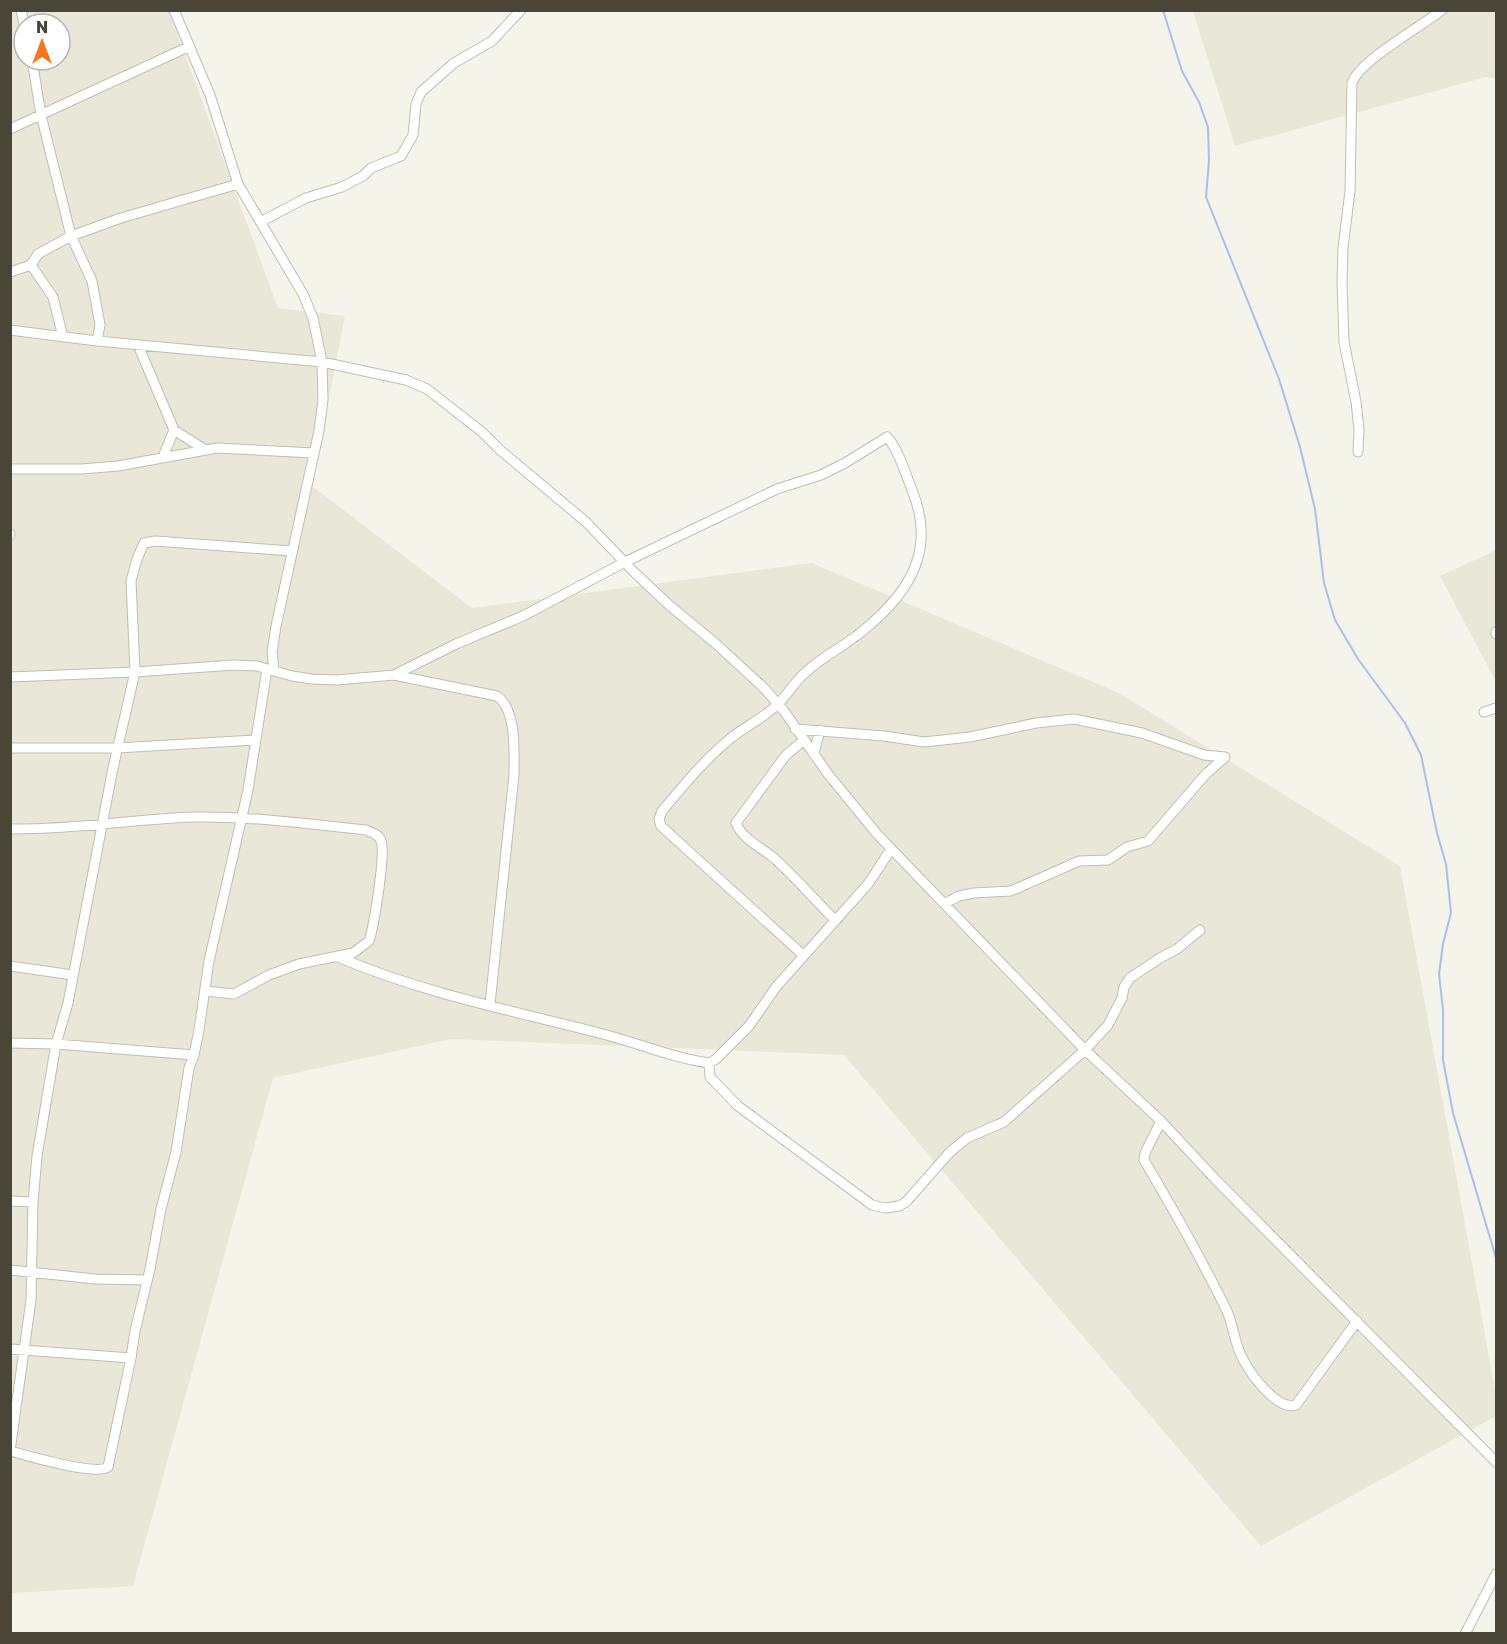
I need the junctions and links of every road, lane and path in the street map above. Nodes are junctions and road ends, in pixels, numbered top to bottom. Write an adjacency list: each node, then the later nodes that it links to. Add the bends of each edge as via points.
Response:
1 (174, 10): 4 (street)
2 (521, 10): 9 (street, via 492,41 464,56 422,92 416,104 413,135 401,156 342,187 306,198)
3 (1442, 10): 22 (street, via 1378,56 1352,83 1350,191 1342,282 1344,342 1356,402)
4 (188, 47): 6 (street); 8 (street, via 210,95)
5 (34, 72): 6 (street)
6 (41, 115): 7 (street); 10 (street)
7 (10, 129)
8 (238, 184): 9 (street); 10 (street)
9 (262, 221): 19 (street, via 309,308)
10 (71, 236): 11 (street, via 38,254); 13 (street, via 92,281)
11 (31, 265): 12 (street); 15 (street, via 53,297)
12 (10, 272)
13 (100, 325): 16 (street); 17 (street)
14 (10, 330): 15 (street)
15 (63, 337): 16 (street)
16 (97, 341): 17 (street)
17 (114, 342): 18 (street)
18 (138, 345): 19 (street); 20 (street)
19 (322, 362): 23 (street, via 323,400); 27 (street, via 406,380 427,389 586,522)
20 (174, 430): 21 (street); 24 (street)
21 (204, 450): 23 (street); 24 (street)
22 (1358, 452)
23 (314, 453): 26 (street)
24 (163, 457): 25 (street, via 96,468)
25 (10, 469)
26 (292, 551): 28 (street); 31 (street, via 144,543 131,581)
27 (625, 562): 32 (street, via 544,605); 34 (street); 34 (street, via 777,489 821,475 883,437 890,439 921,518 922,539 916,566 889,607 865,630 804,673)
28 (272, 652): 29 (street); 30 (street)
29 (257, 666): 30 (street); 31 (street)
30 (271, 670): 32 (street, via 320,679); 39 (street)
31 (135, 672): 33 (street); 42 (street)
32 (394, 675): 56 (street, via 497,696 510,713 514,775)
33 (10, 676)
34 (778, 704): 37 (street); 51 (street, via 715,751 659,819 661,826)
35 (1497, 708): 36 (street)
36 (1484, 712)
37 (795, 729): 38 (street); 40 (street)
38 (820, 730): 43 (street); 48 (street, via 924,742 1074,719 1142,733 1204,755 1225,757 1148,841 1127,847 1108,860 1079,861 1011,891 974,893)
39 (255, 740): 42 (street); 44 (street)
40 (803, 741): 43 (street); 49 (street, via 786,755 736,823 746,837 774,858)
41 (10, 748): 42 (street)
42 (117, 748): 45 (street)
43 (814, 753): 47 (street)
44 (242, 818): 45 (street, via 192,817); 52 (street, via 366,830 379,836 383,843 379,885 369,941 353,953); 55 (street, via 209,961)
45 (104, 824): 46 (street); 54 (street)
46 (10, 829)
47 (891, 849): 48 (street); 49 (street, via 868,884)
48 (944, 904): 59 (street)
49 (834, 919): 51 (street)
50 (1200, 930): 59 (street, via 1130,978 1113,1018)
51 (803, 955): 61 (street, via 748,1026)
52 (338, 957): 55 (street, via 268,975 234,994); 56 (street, via 375,973)
53 (10, 966): 54 (street)
54 (73, 975): 58 (street)
55 (206, 991): 60 (street)
56 (490, 1004): 61 (street)
57 (10, 1043): 58 (street)
58 (56, 1044): 60 (street); 64 (street)
59 (1085, 1050): 61 (street, via 1004,1122 966,1138 906,1202 885,1208 860,1197 738,1106 710,1077); 62 (street)
60 (194, 1055): 67 (street)
61 (709, 1064)
62 (1161, 1120): 68 (street); 68 (street, via 1144,1160 1197,1250 1227,1312 1242,1359 1263,1387 1282,1405 1296,1405)
63 (10, 1201): 64 (street)
64 (33, 1202): 66 (street)
65 (10, 1270): 66 (street)
66 (31, 1271): 67 (street, via 101,1280); 70 (street)
67 (147, 1280): 71 (street)
68 (1356, 1321): 73 (street)
69 (10, 1349): 70 (street)
70 (24, 1349): 71 (street); 72 (street)
71 (131, 1358): 72 (street, via 108,1467 89,1470)
72 (10, 1451)
73 (1497, 1462)
74 (1497, 1574): 75 (street)
75 (1464, 1634)

